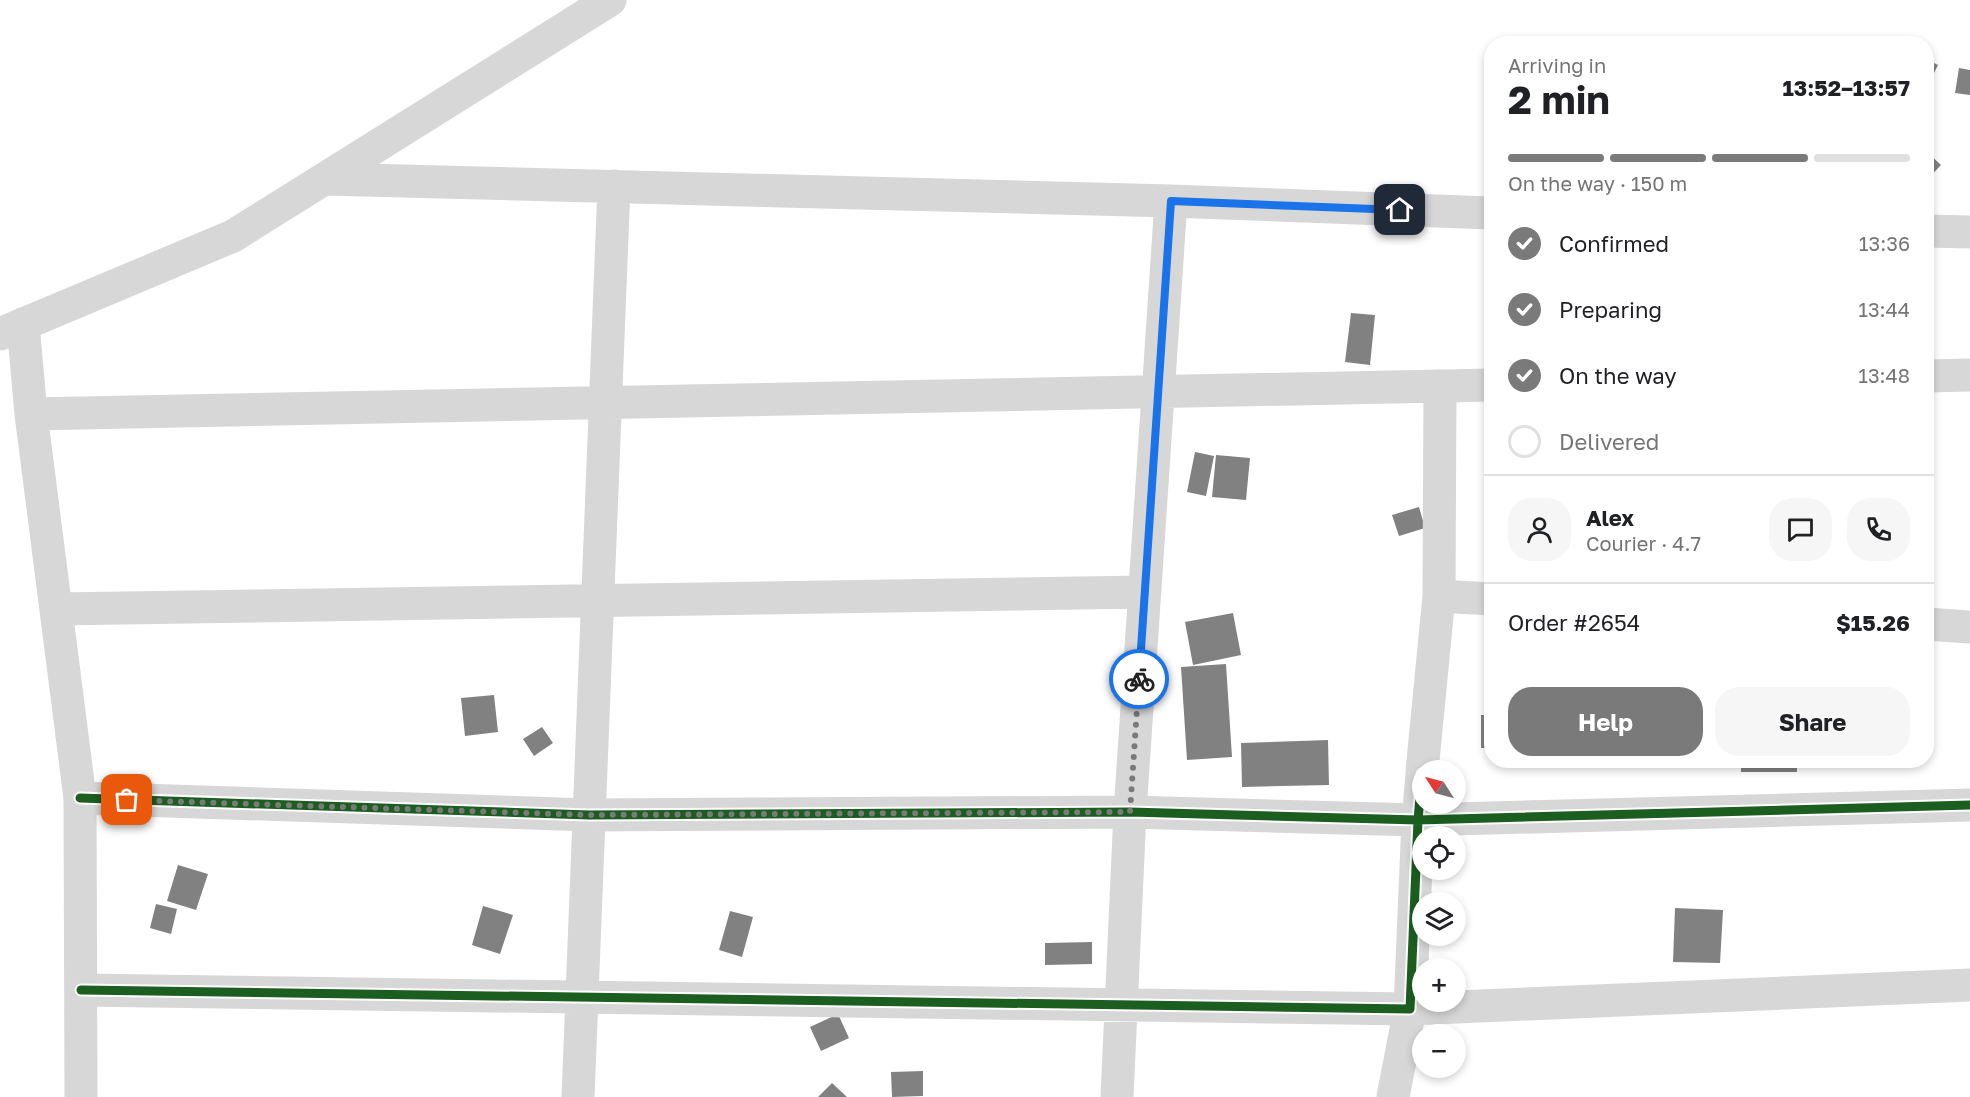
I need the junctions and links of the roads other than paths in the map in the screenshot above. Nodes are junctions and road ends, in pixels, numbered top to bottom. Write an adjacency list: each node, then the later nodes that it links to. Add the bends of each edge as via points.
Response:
1 (605, 1): 2 (street)
2 (324, 179): 3 (street); 8 (street, via 233,236)
3 (614, 186): 4 (street); 14 (street)
4 (1171, 201): 5 (street); 13 (street)
5 (1484, 213)
6 (1934, 231): 7 (street)
7 (1970, 232)
8 (11, 329): 15 (street)
9 (1970, 375): 10 (street)
10 (1934, 376)
11 (1484, 385): 12 (street)
12 (1440, 386): 13 (street); 17 (street)
13 (1159, 391): 14 (street); 16 (street)
14 (606, 402): 15 (street); 19 (street)
15 (31, 414): 20 (street)
16 (1145, 592): 19 (street); 26 (street)
17 (1439, 596): 18 (street); 23 (street)
18 (1484, 599)
19 (598, 600): 20 (street); 28 (street)
20 (56, 609): 24 (street)
21 (1934, 625): 22 (street)
22 (1970, 627)
23 (1423, 760)
24 (80, 798): 28 (street); 31 (street)
25 (1970, 806): 29 (street)
26 (1130, 812): 28 (street); 29 (street); 33 (street)
27 (1419, 814): 29 (street)
28 (589, 815): 32 (street)
29 (1418, 820): 34 (street)
30 (1970, 985): 34 (street)
31 (81, 990): 32 (street); 35 (street)
32 (582, 997): 33 (street); 36 (street)
33 (1121, 1004): 34 (street); 37 (street)
34 (1410, 1009): 38 (street)
35 (81, 1097)
36 (578, 1097)
37 (1117, 1097)
38 (1393, 1097)

